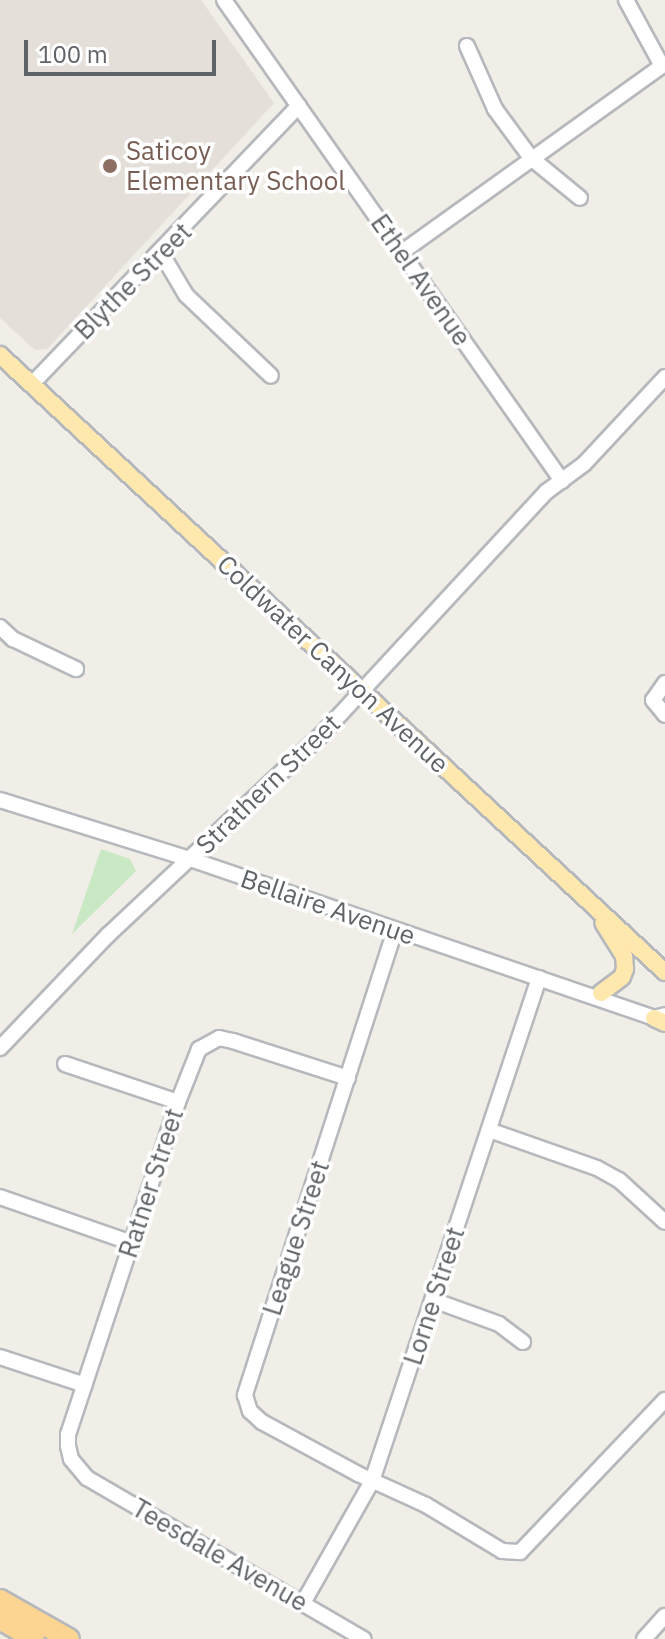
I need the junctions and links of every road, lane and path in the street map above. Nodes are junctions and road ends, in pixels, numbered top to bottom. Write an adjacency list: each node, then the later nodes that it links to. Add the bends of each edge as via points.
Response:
1 (224, 0): 5 (street, Ethel Avenue)
2 (626, 0): 4 (street)
3 (467, 46): 6 (street, via 495,109)
4 (663, 65): 6 (street)
5 (299, 106): 8 (street, Blythe Street); 9 (street, Ethel Avenue)
6 (531, 158): 7 (street); 9 (street)
7 (580, 198)
8 (160, 251): 11 (street, via 186,295); 13 (street, Blythe Street)
9 (402, 252): 14 (street, Ethel Avenue)
10 (0, 355): 13 (main road, Coldwater Canyon Avenue)
11 (271, 376)
12 (665, 377): 14 (street, Strathern Street)
13 (31, 385): 18 (main road, Coldwater Canyon Avenue)
14 (562, 481): 18 (street, Strathern Street, via 546,492)
15 (0, 627): 16 (street, via 13,639)
16 (76, 669)
17 (665, 683): 19 (street, via 653,700)
18 (363, 692): 21 (street, Strathern Street); 22 (main road, Coldwater Canyon Avenue)
19 (665, 715)
20 (0, 800): 21 (street, Bellaire Avenue)
21 (190, 859): 23 (street, Bellaire Avenue); 29 (street, Strathern Street)
22 (592, 905): 24 (main road, Coldwater Canyon Avenue); 26 (main road, via 624,956 622,977)
23 (395, 930): 25 (street, Bellaire Avenue); 31 (street, League Street)
24 (665, 972)
25 (539, 978): 26 (street, via 556,977); 28 (street, Bellaire Avenue); 33 (street, Lorne Street)
26 (601, 993): 27 (street, via 651,1008)
27 (665, 1004)
28 (661, 1019)
29 (0, 1048)
30 (65, 1064): 32 (street)
31 (348, 1078): 32 (street, Ratner Street, via 219,1038 199,1049); 43 (street, League Street, via 245,1395 250,1411 262,1422)
32 (178, 1102): 36 (street, Ratner Street)
33 (489, 1130): 35 (street, via 597,1168 619,1180); 37 (street, Lorne Street)
34 (0, 1197): 36 (street)
35 (665, 1222)
36 (132, 1243): 40 (street, Ratner Street)
37 (433, 1300): 38 (street, via 499,1324); 43 (street, Lorne Street)
38 (523, 1342)
39 (0, 1357): 40 (street)
40 (85, 1385): 42 (street, Ratner Street, via 68,1434)
41 (665, 1400): 43 (street, via 520,1552 502,1551 426,1505)
42 (77, 1469): 45 (street, Teesdale Avenue)
43 (372, 1481): 45 (street, Lorne Street)
44 (0, 1600): 51 (highway)
45 (303, 1603): 52 (street, Teesdale Avenue)
46 (665, 1616): 53 (street)
47 (0, 1619): 50 (highway)
48 (0, 1631): 49 (highway)
49 (14, 1639)
50 (34, 1639)
51 (69, 1639)
52 (364, 1639)
53 (644, 1639)

